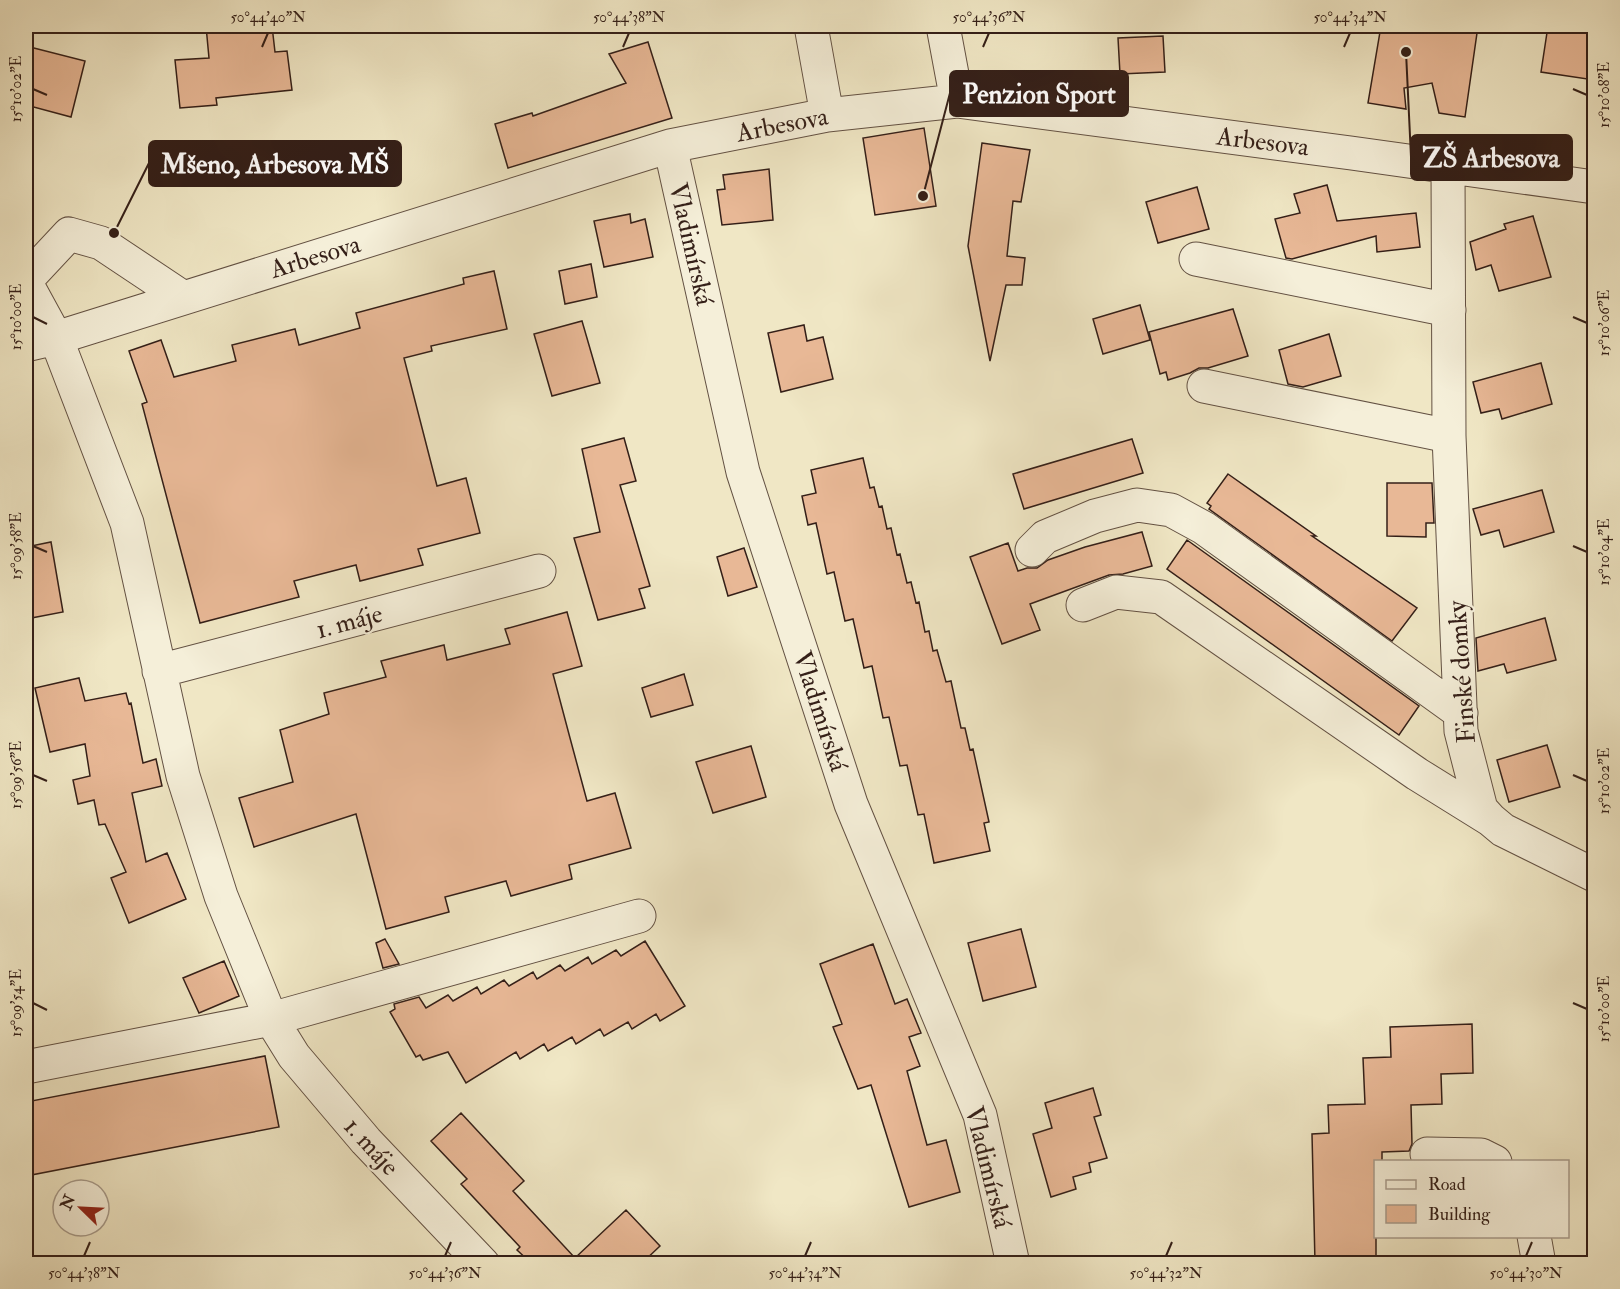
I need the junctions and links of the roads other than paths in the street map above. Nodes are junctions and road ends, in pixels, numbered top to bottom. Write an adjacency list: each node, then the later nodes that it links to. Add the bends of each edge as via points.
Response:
1 (811, 26): 4 (street)
2 (943, 26): 3 (street)
3 (957, 101): 4 (street, Arbesova); 6 (street, Arbesova)
4 (826, 115): 5 (street, Arbesova)
5 (670, 146): 10 (street, Arbesova); 29 (street, Vladimírská, via 743,472 851,804 980,1116)
6 (1448, 167): 7 (street, Arbesova); 11 (street, Finské domky)
7 (1594, 187)
8 (1196, 259): 11 (street)
9 (26, 281): 10 (street, via 69,234 101,243); 12 (street)
10 (182, 297): 12 (street, Arbesova)
11 (1449, 310): 14 (street, Finské domky)
12 (41, 341): 18 (street, 1. máje, via 127,523)
13 (1204, 386): 14 (street)
14 (1449, 436): 19 (street, Finské domky)
15 (1032, 550): 19 (street, via 1045,537 1095,516 1137,505 1171,510 1204,528)
16 (538, 571): 18 (street, 1. máje)
17 (1083, 605): 20 (street, via 1116,592 1161,597 1417,774)
18 (159, 671): 23 (street, 1. máje, via 183,776 220,896)
19 (1461, 713): 20 (street, Finské domky, via 1470,772 1481,808)
20 (1491, 820): 21 (street, Finské domky, via 1503,830)
21 (1594, 875)
22 (639, 916): 23 (street)
23 (271, 1019): 24 (street); 28 (street, 1. máje, via 294,1056 366,1141)
24 (26, 1067)
25 (1427, 1154): 26 (street, via 1481,1155)
26 (1494, 1160)
27 (1534, 1238): 30 (street)
28 (483, 1263)
29 (1013, 1263)
30 (1539, 1263)

